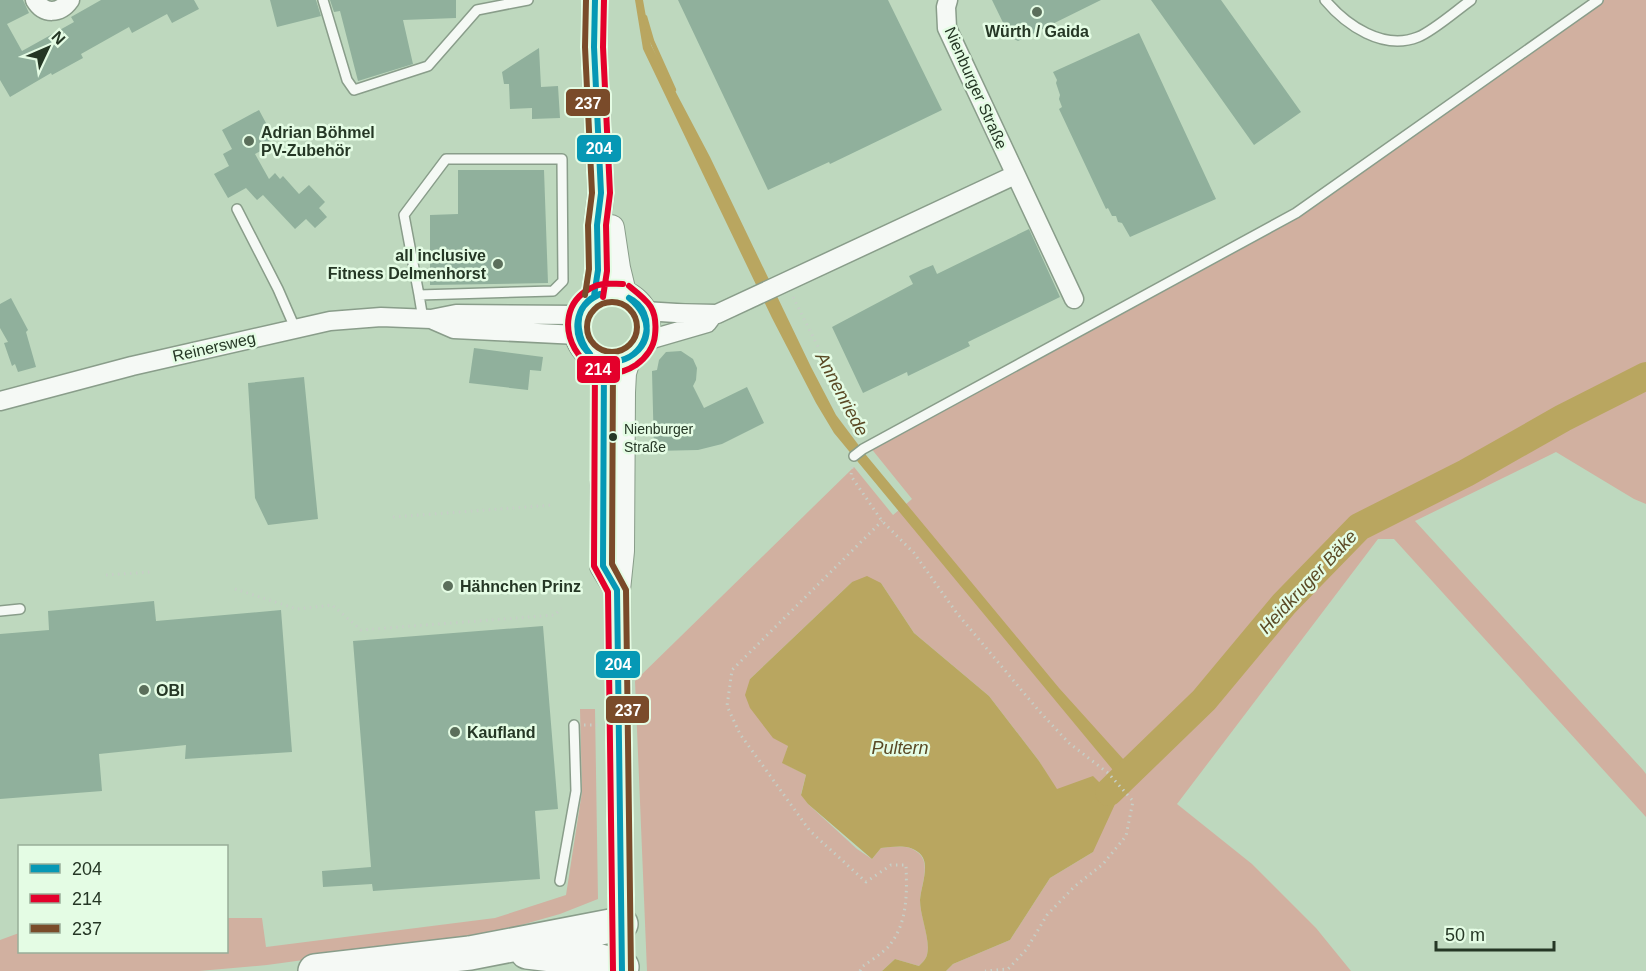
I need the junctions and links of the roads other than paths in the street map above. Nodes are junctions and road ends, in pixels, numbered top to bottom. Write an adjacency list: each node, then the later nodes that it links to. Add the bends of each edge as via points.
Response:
1 (35, 0): 10 (street, via 52,12)
2 (79, 0): 10 (street)
3 (323, 0): 4 (lane, via 347,80 354,90 428,66 477,10)
4 (528, 0)
5 (595, 0): 12 (main road)
6 (948, 0): 11 (street, Nienburger Straße, via 947,28)
7 (1324, 0): 8 (lane, via 1354,27 1400,42 1419,37)
8 (1471, 0)
9 (1598, 0): 25 (lane, via 1296,213)
10 (66, 5)
11 (1015, 175): 16 (street, Nienburger Straße); 18 (street)
12 (601, 193): 14 (main road); 19 (main road, via 598,270)
13 (237, 208): 21 (lane)
14 (623, 293): 17 (main road); 19 (main road, via 613,291)
15 (419, 295): 15 (lane, via 553,291 563,281 562,159 446,159 404,215); 20 (lane)
16 (1074, 299)
17 (644, 311): 18 (street); 22 (main road, via 648,331)
18 (713, 315): 22 (street, via 707,323)
19 (583, 316): 20 (street, Reinersweg, via 456,314); 23 (main road, via 587,352)
20 (427, 319): 21 (street, Reinersweg, via 346,319)
21 (295, 328): 24 (street, Reinersweg)
22 (645, 341): 23 (main road, via 638,352)
23 (616, 361): 30 (main road, via 623,373 617,590)
24 (0, 401)
25 (854, 456)
26 (20, 609): 27 (lane)
27 (0, 611)
28 (574, 725): 29 (lane, via 576,791)
29 (560, 881)
30 (621, 924): 31 (highway); 32 (main road)
31 (495, 949): 32 (highway, via 600,961); 33 (highway)
32 (622, 969)
33 (315, 971)

